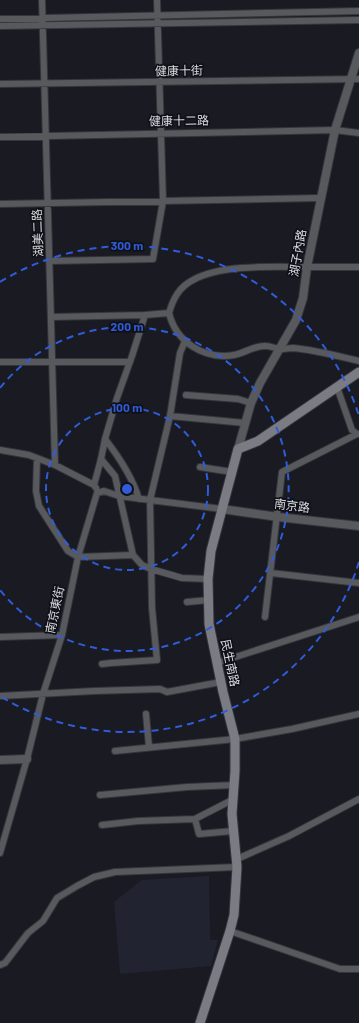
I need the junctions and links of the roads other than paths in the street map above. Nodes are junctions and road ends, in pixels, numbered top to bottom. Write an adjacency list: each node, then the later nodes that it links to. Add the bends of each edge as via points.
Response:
1 (42, 0): 5 (street, 湖美二路)
2 (157, 0): 4 (street)
3 (359, 11): 4 (street)
4 (157, 15): 5 (street); 8 (street)
5 (42, 18): 6 (street); 9 (street, 湖美二路)
6 (0, 19)
7 (359, 20): 8 (street)
8 (158, 23): 9 (street); 13 (street)
9 (43, 25): 10 (street); 14 (street, 湖美二路)
10 (0, 26)
11 (359, 53): 12 (street, 湖子內路)
12 (355, 79): 13 (street, 健康十街); 16 (street, 湖子內路)
13 (160, 82): 14 (street, 健康十街); 17 (street)
14 (44, 83): 15 (street, 健康十街); 19 (street, 湖美二路)
15 (0, 84)
16 (335, 130): 17 (street, 健康十二路); 18 (street, 健康十二路); 21 (street, 湖子內路)
17 (161, 132): 19 (street, 健康十二路); 22 (street)
18 (359, 133)
19 (46, 135): 20 (street, 健康十二路); 23 (street, 湖美二路)
20 (0, 136)
21 (320, 198): 22 (street); 26 (street, 湖子內路)
22 (163, 201): 23 (street); 25 (street, via 153,259)
23 (48, 203): 24 (street); 25 (street, 湖美二路)
24 (0, 204)
25 (49, 261): 30 (street, 湖美二路)
26 (307, 267): 27 (street); 28 (street, via 249,268 205,275 193,280 177,294); 32 (street, 湖子內路, via 296,320)
27 (359, 267)
28 (169, 313): 29 (street); 31 (street, via 174,329)
29 (145, 314): 30 (street); 36 (street)
30 (51, 317): 35 (street, 湖美二路)
31 (185, 341): 32 (street, via 201,351 217,355 234,355 265,346); 41 (street, via 180,353)
32 (281, 349): 33 (street, via 316,351); 40 (street, 湖子內路)
33 (359, 361)
34 (0, 362): 35 (street)
35 (52, 362): 36 (street); 49 (street, 湖美二路)
36 (130, 362): 44 (street)
37 (359, 372): 38 (main road)
38 (337, 387): 43 (street, via 352,430); 45 (main road, via 258,441)
39 (186, 395): 40 (street, via 238,399)
40 (251, 403): 42 (street, 湖子內路)
41 (170, 416): 42 (street); 56 (street)
42 (245, 423): 45 (street, 湖子內路)
43 (358, 434): 58 (street, via 282,472)
44 (105, 439): 48 (street); 55 (street, via 124,466)
45 (238, 449): 51 (main road, 民生南路)
46 (0, 450): 47 (street)
47 (37, 458): 49 (street); 61 (street, via 36,491 39,506 68,551)
48 (101, 459): 52 (street); 54 (street, via 115,476)
49 (55, 466): 52 (street)
50 (200, 467): 51 (street)
51 (232, 472): 57 (main road, 民生南路)
52 (94, 485): 53 (street)
53 (100, 492): 54 (street); 61 (street, 南京東街, via 97,493)
54 (119, 496): 55 (street); 60 (street)
55 (139, 499): 56 (street)
56 (150, 500): 57 (street); 62 (street)
57 (222, 508): 58 (street, 南京路); 64 (main road, 民生南路, via 211,551)
58 (278, 517): 59 (street, 南京路); 63 (street)
59 (359, 526)
60 (133, 555): 61 (street); 62 (street, via 142,565)
61 (78, 557): 70 (street, 南京東街)
62 (151, 569): 64 (street, via 182,578); 73 (street, via 157,660)
63 (270, 572): 65 (street); 68 (street)
64 (208, 579): 66 (main road, 民生南路)
65 (359, 583)
66 (209, 600): 67 (street); 72 (main road, 民生南路, via 209,624)
67 (187, 602)
68 (265, 617)
69 (359, 617): 72 (street)
70 (62, 635): 71 (street); 75 (street, 南京東街)
71 (0, 637)
72 (217, 663): 74 (main road, 民生南路)
73 (102, 664)
74 (221, 682): 75 (street, via 167,692 160,689); 79 (main road, 民生南路)
75 (43, 694): 76 (street); 83 (street, 南京東街)
76 (0, 696)
77 (146, 714): 80 (street)
78 (359, 714): 79 (street)
79 (235, 739): 80 (street); 84 (main road, 民生南路)
80 (149, 748): 81 (street)
81 (115, 751)
82 (0, 760): 83 (street)
83 (27, 760): 91 (street, 南京東街)
84 (234, 785): 85 (street); 86 (main road, 民生南路)
85 (100, 795)
86 (234, 799): 88 (street); 90 (main road, 民生南路)
87 (359, 799): 92 (street)
88 (195, 819): 89 (street); 90 (street, via 199,834)
89 (102, 825)
90 (233, 830): 92 (main road, 民生南路)
91 (0, 854)
92 (237, 863): 93 (main road, 民生南路, via 234,915); 94 (street, via 115,872 94,877 57,898 43,921 28,933)
93 (230, 931): 95 (street, via 340,968); 96 (main road, 民生南路)
94 (0, 966)
95 (359, 969)
96 (200, 1023)

